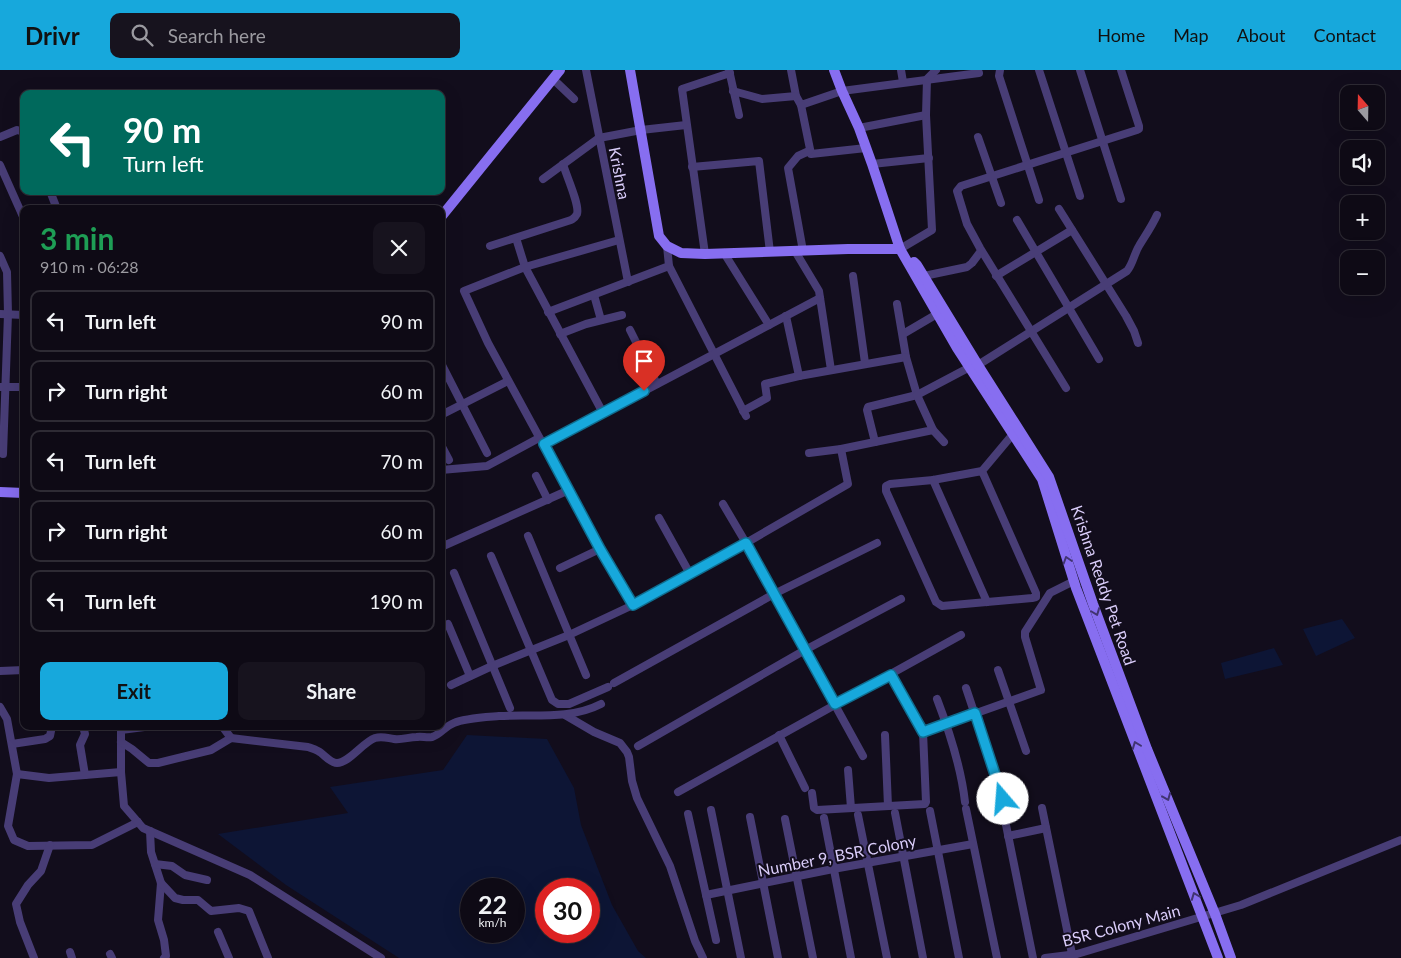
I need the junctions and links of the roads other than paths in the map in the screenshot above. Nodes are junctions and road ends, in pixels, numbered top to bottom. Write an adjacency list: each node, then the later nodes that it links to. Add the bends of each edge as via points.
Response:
1 (560, 70): 14 (main road)
2 (586, 70): 30 (street, Krishna)
3 (630, 70): 26 (main road)
4 (791, 70): 19 (street)
5 (834, 70): 18 (main road, Krishna Reddy Pet Road)
6 (901, 70): 16 (street)
7 (936, 70): 15 (street)
8 (1000, 70): 39 (street, via 999,76)
9 (1038, 70): 34 (street)
10 (1080, 70): 31 (street)
11 (1121, 70): 31 (street, via 1139,128)
12 (729, 72): 17 (street); 24 (street, via 682,89)
13 (979, 72): 15 (street)
14 (553, 78): 20 (street); 49 (main road)
15 (927, 79): 16 (street); 23 (street)
16 (903, 82): 18 (street)
17 (733, 91): 19 (street, via 762,99); 22 (street)
18 (842, 91): 21 (street); 25 (main road, Krishna Reddy Pet Road)
19 (796, 96): 21 (street)
20 (574, 99)
21 (801, 105): 33 (street)
22 (739, 115)
23 (926, 115): 25 (street); 35 (street)
24 (686, 125): 26 (street); 40 (street)
25 (859, 128): 32 (main road, Krishna Reddy Pet Road)
26 (641, 130): 30 (street); 56 (main road, via 660,236)
27 (20, 131): 28 (street)
28 (0, 137)
29 (978, 137): 41 (street)
30 (599, 138): 36 (street); 54 (street, Krishna)
31 (1103, 141): 34 (street); 44 (street)
32 (866, 148): 33 (street, via 811,154); 37 (main road, Krishna Reddy Pet Road)
33 (809, 151): 58 (street, via 798,156 788,168)
34 (1067, 153): 39 (street); 43 (street)
35 (929, 158): 37 (street); 57 (street, via 932,230)
36 (563, 164): 42 (street); 53 (street, via 578,213 571,220)
37 (872, 164): 57 (main road, Krishna Reddy Pet Road)
38 (0, 165): 48 (street)
39 (1028, 165): 41 (street); 45 (street)
40 (692, 167): 60 (street, via 759,161); 63 (street)
41 (992, 176): 46 (street); 59 (street, via 961,186 957,191 967,224)
42 (543, 179)
43 (1080, 196)
44 (1120, 199)
45 (1039, 200)
46 (1000, 204)
47 (1059, 209): 52 (street)
48 (20, 210)
49 (445, 212)
50 (1157, 215): 71 (street, via 1130,267)
51 (1017, 220): 61 (street)
52 (1072, 230): 61 (street); 71 (street)
53 (516, 238): 55 (street); 66 (street)
54 (619, 240): 66 (street); 70 (street, Krishna)
55 (490, 246)
56 (668, 246): 63 (main road, via 681,253); 65 (street)
57 (900, 249): 58 (main road); 68 (main road, Krishna Reddy Pet Road); 78 (main road, Krishna Reddy Pet Road)
58 (799, 251): 60 (main road); 73 (street)
59 (981, 251): 68 (street, via 967,267); 69 (street)
60 (770, 252): 62 (main road)
61 (1036, 252): 69 (street); 75 (street)
62 (724, 253): 63 (main road); 83 (street)
63 (705, 254)
64 (0, 256): 77 (street, via 7,272)
65 (669, 266): 70 (street); 89 (street)
66 (525, 267): 76 (street); 97 (street, via 464,291)
67 (853, 276): 92 (street)
68 (924, 276): 93 (main road, Krishna Reddy Pet Road)
69 (996, 276): 85 (street)
70 (628, 282): 72 (street)
71 (1106, 284): 75 (street); 88 (street, via 1132,325)
72 (594, 295): 76 (street); 82 (street)
73 (820, 298): 81 (street); 94 (street)
74 (897, 304): 87 (street)
75 (1068, 308): 85 (street); 91 (street)
76 (548, 312): 86 (street)
77 (4, 314): 79 (street); 99 (street)
78 (937, 314): 87 (street); 93 (main road, Krishna Reddy Pet Road, via 957,348)
79 (20, 315)
80 (622, 315): 82 (street)
81 (786, 316): 83 (street); 96 (street)
82 (601, 320): 86 (street)
83 (769, 325): 89 (street)
84 (630, 330): 98 (street)
85 (1030, 332): 93 (street); 101 (street)
86 (560, 334): 105 (street)
87 (903, 334): 90 (street)
88 (1138, 342)
89 (714, 354): 96 (street, via 744,413 767,398 765,384); 98 (street)
90 (906, 357): 92 (street); 102 (street)
91 (1099, 359)
92 (865, 363): 94 (street)
93 (974, 366): 102 (street); 107 (main road, Krishna Reddy Pet Road); 217 (main road, Krishna Reddy Pet Road, one-way to 217, via 1049,477 1144,740)
94 (831, 370): 96 (street)
95 (445, 371): 103 (street)
96 (799, 376)
97 (508, 380): 103 (street); 108 (street)
98 (657, 384): 105 (street)
99 (3, 387): 100 (street); 115 (street)
100 (20, 387)
101 (1066, 388)
102 (917, 395): 106 (street); 109 (street, via 868,407)
103 (462, 405): 104 (street); 113 (street)
104 (445, 413)
105 (602, 413): 108 (street)
106 (933, 430): 109 (street); 110 (street)
107 (1013, 434): 118 (street); 136 (main road, Krishna Reddy Pet Road, one-way to 107, via 1042,479)
108 (542, 441): 117 (street, via 487,466); 121 (street)
109 (875, 442): 111 (street)
110 (944, 442)
111 (841, 449): 114 (street); 128 (street, via 848,484)
112 (445, 452): 116 (street)
113 (487, 453)
114 (809, 453)
115 (3, 454)
116 (449, 460)
117 (445, 470)
118 (982, 471): 120 (street); 139 (street, via 1036,593 1032,598)
119 (536, 476): 124 (street)
120 (933, 480): 139 (street); 139 (street, via 890,484 886,491 936,602 942,606)
121 (569, 490): 124 (street); 131 (street)
122 (0, 492): 123 (main road)
123 (20, 493)
124 (548, 500): 130 (street)
125 (723, 504): 128 (street)
126 (659, 518): 135 (street)
127 (528, 536): 142 (street)
128 (746, 543): 135 (street); 137 (street)
129 (877, 543): 137 (street)
130 (445, 545)
131 (600, 549): 133 (street); 140 (street)
132 (491, 556): 144 (street)
133 (560, 568)
134 (454, 573): 146 (street)
135 (690, 574): 140 (street)
136 (1074, 581): 156 (street, via 1050,593 1025,632 1041,690); 218 (main road, Krishna Reddy Pet Road, one-way to 136)
137 (774, 594): 144 (street, via 611,685 569,704 558,704 552,700); 145 (street)
138 (901, 599): 145 (street)
139 (987, 602)
140 (633, 605): 142 (street)
141 (448, 624): 151 (street)
142 (569, 635): 144 (street); 152 (street)
143 (962, 635): 150 (street)
144 (532, 650): 146 (street)
145 (805, 650): 158 (street); 176 (street)
146 (492, 666): 151 (street); 160 (street)
147 (20, 670): 149 (street)
148 (998, 670): 156 (street)
149 (0, 671)
150 (891, 675): 158 (street); 170 (street)
151 (470, 676): 153 (street)
152 (586, 676)
153 (451, 685)
154 (966, 688): 161 (street)
155 (937, 700): 163 (street)
156 (1009, 701): 161 (street); 177 (street)
157 (600, 704): 162 (street)
158 (835, 704): 171 (street); 178 (street)
159 (0, 707): 175 (street, via 7,719)
160 (510, 708)
161 (975, 713): 163 (street); 186 (street)
162 (565, 715): 164 (street, via 462,720); 227 (street, via 620,743 627,752 637,798 670,866)
163 (946, 724): 170 (street); 204 (street, via 962,778)
164 (445, 729)
165 (51, 730): 175 (street, via 50,736 45,738)
166 (84, 730): 182 (street, via 80,745)
167 (121, 730): 174 (street)
168 (225, 730): 173 (street)
169 (444, 730): 173 (street, via 430,738 376,737 348,759 337,763 308,747)
170 (923, 732): 187 (street, via 926,802 924,805)
171 (779, 735): 183 (street); 184 (street)
172 (885, 735): 187 (street)
173 (231, 738): 174 (street, via 211,750 158,764 149,763)
174 (121, 742): 180 (street)
175 (12, 744): 181 (street)
176 (638, 746)
177 (1026, 751)
178 (863, 756)
179 (848, 770): 188 (street)
180 (121, 772): 182 (street); 199 (street, via 124,806)
181 (17, 774): 182 (street, via 49,778); 205 (street, via 8,826 14,840 28,846)
182 (85, 775)
183 (804, 788)
184 (678, 792)
185 (812, 793): 188 (street, via 816,810)
186 (1003, 799)
187 (888, 806): 188 (street)
188 (851, 808)
189 (1042, 808): 200 (street)
190 (711, 810): 215 (street)
191 (930, 811): 206 (street)
192 (895, 813): 207 (street)
193 (688, 814): 216 (street)
194 (858, 815): 208 (street)
195 (1004, 815): 202 (street)
196 (750, 817): 214 (street)
197 (824, 818): 210 (street)
198 (785, 819): 211 (street)
199 (138, 822): 201 (street); 205 (street, via 92,845)
200 (1046, 828): 202 (street); 221 (street)
201 (150, 831): 209 (street); 226 (street, via 250,875)
202 (1008, 836): 236 (street)
203 (1401, 840): 217 (street, BSR Colony Main)
204 (974, 844): 206 (street, Number 9, BSR Colony); 235 (street)
205 (50, 845): 223 (street, via 41,871 16,904)
206 (938, 850): 207 (street, Number 9, BSR Colony); 234 (street)
207 (904, 856): 208 (street, Number 9, BSR Colony); 233 (street)
208 (869, 862): 210 (street, Number 9, BSR Colony); 232 (street)
209 (155, 864): 212 (street, via 172,866 186,875); 213 (street)
210 (833, 869): 211 (street, Number 9, BSR Colony); 231 (street)
211 (797, 877): 214 (street, Number 9, BSR Colony); 230 (street)
212 (207, 880)
213 (161, 883): 222 (street, via 158,920); 225 (street, via 175,898 198,900 211,911 239,908 249,911)
214 (763, 883): 215 (street, Number 9, BSR Colony); 229 (street)
215 (727, 891): 216 (street, Number 9, BSR Colony); 228 (street)
216 (706, 895): 220 (street)
217 (1214, 914): 218 (street, BSR Colony Main); 239 (main road, Krishna Reddy Pet Road)
218 (1204, 917): 221 (street, BSR Colony Main); 238 (main road, Krishna Reddy Pet Road)
219 (218, 932): 224 (street)
220 (716, 940)
221 (1072, 954): 237 (street, BSR Colony Main)
222 (166, 957)
223 (34, 958)
224 (229, 958)
225 (268, 958)
226 (381, 958)
227 (703, 958)
228 (741, 958)
229 (778, 958)
230 (813, 958)
231 (851, 958)
232 (887, 958)
233 (924, 958)
234 (959, 958)
235 (996, 958)
236 (1033, 958)
237 (1045, 958)
238 (1218, 958)
239 (1231, 958)

